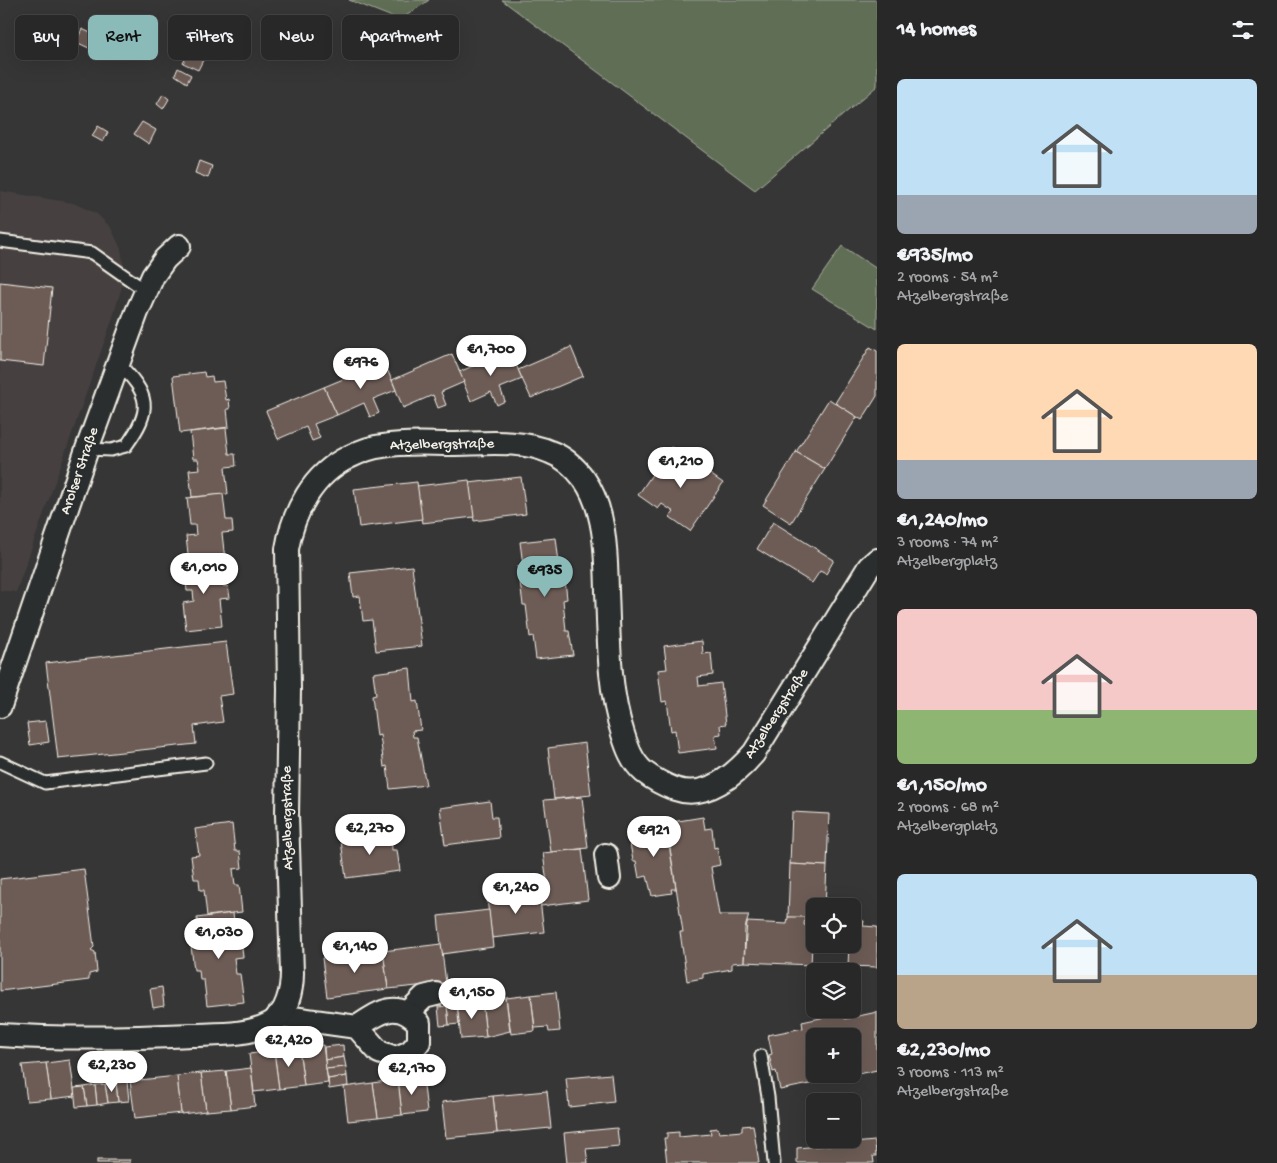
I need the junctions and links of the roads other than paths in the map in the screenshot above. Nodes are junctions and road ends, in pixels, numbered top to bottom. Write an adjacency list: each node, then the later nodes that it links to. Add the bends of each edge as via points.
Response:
1 (0, 241): 3 (lane, via 92,253)
2 (179, 246): 3 (street, Arolser Straße, via 165,258)
3 (146, 291): 4 (street, Arolser Straße)
4 (118, 363): 5 (street, Arolser Straße); 5 (lane, via 137,382 145,401 141,425 126,446 111,450)
5 (87, 449): 7 (street, Arolser Straße)
6 (877, 560): 14 (street, Atzelbergstraße, via 869,567 754,753 741,768 720,783 704,789 679,790 643,771 630,754 622,730 612,683 604,539 593,497 575,468 551,452 527,446 402,444 365,451 330,469 308,493 297,513 287,549 286,815 292,972 289,997)
7 (0, 706)
8 (0, 762): 9 (lane, via 45,783)
9 (206, 763)
10 (606, 855): 11 (street)
11 (609, 878)
12 (436, 994): 13 (street, via 424,997)
13 (409, 1012): 15 (street, via 392,1009 376,1014); 15 (street, via 419,1024 419,1042 410,1052 396,1058 379,1052)
14 (278, 1016): 15 (street); 16 (street, via 248,1032 222,1034 148,1037)
15 (357, 1027)
16 (0, 1034)
17 (761, 1056): 18 (lane)
18 (774, 1163)

